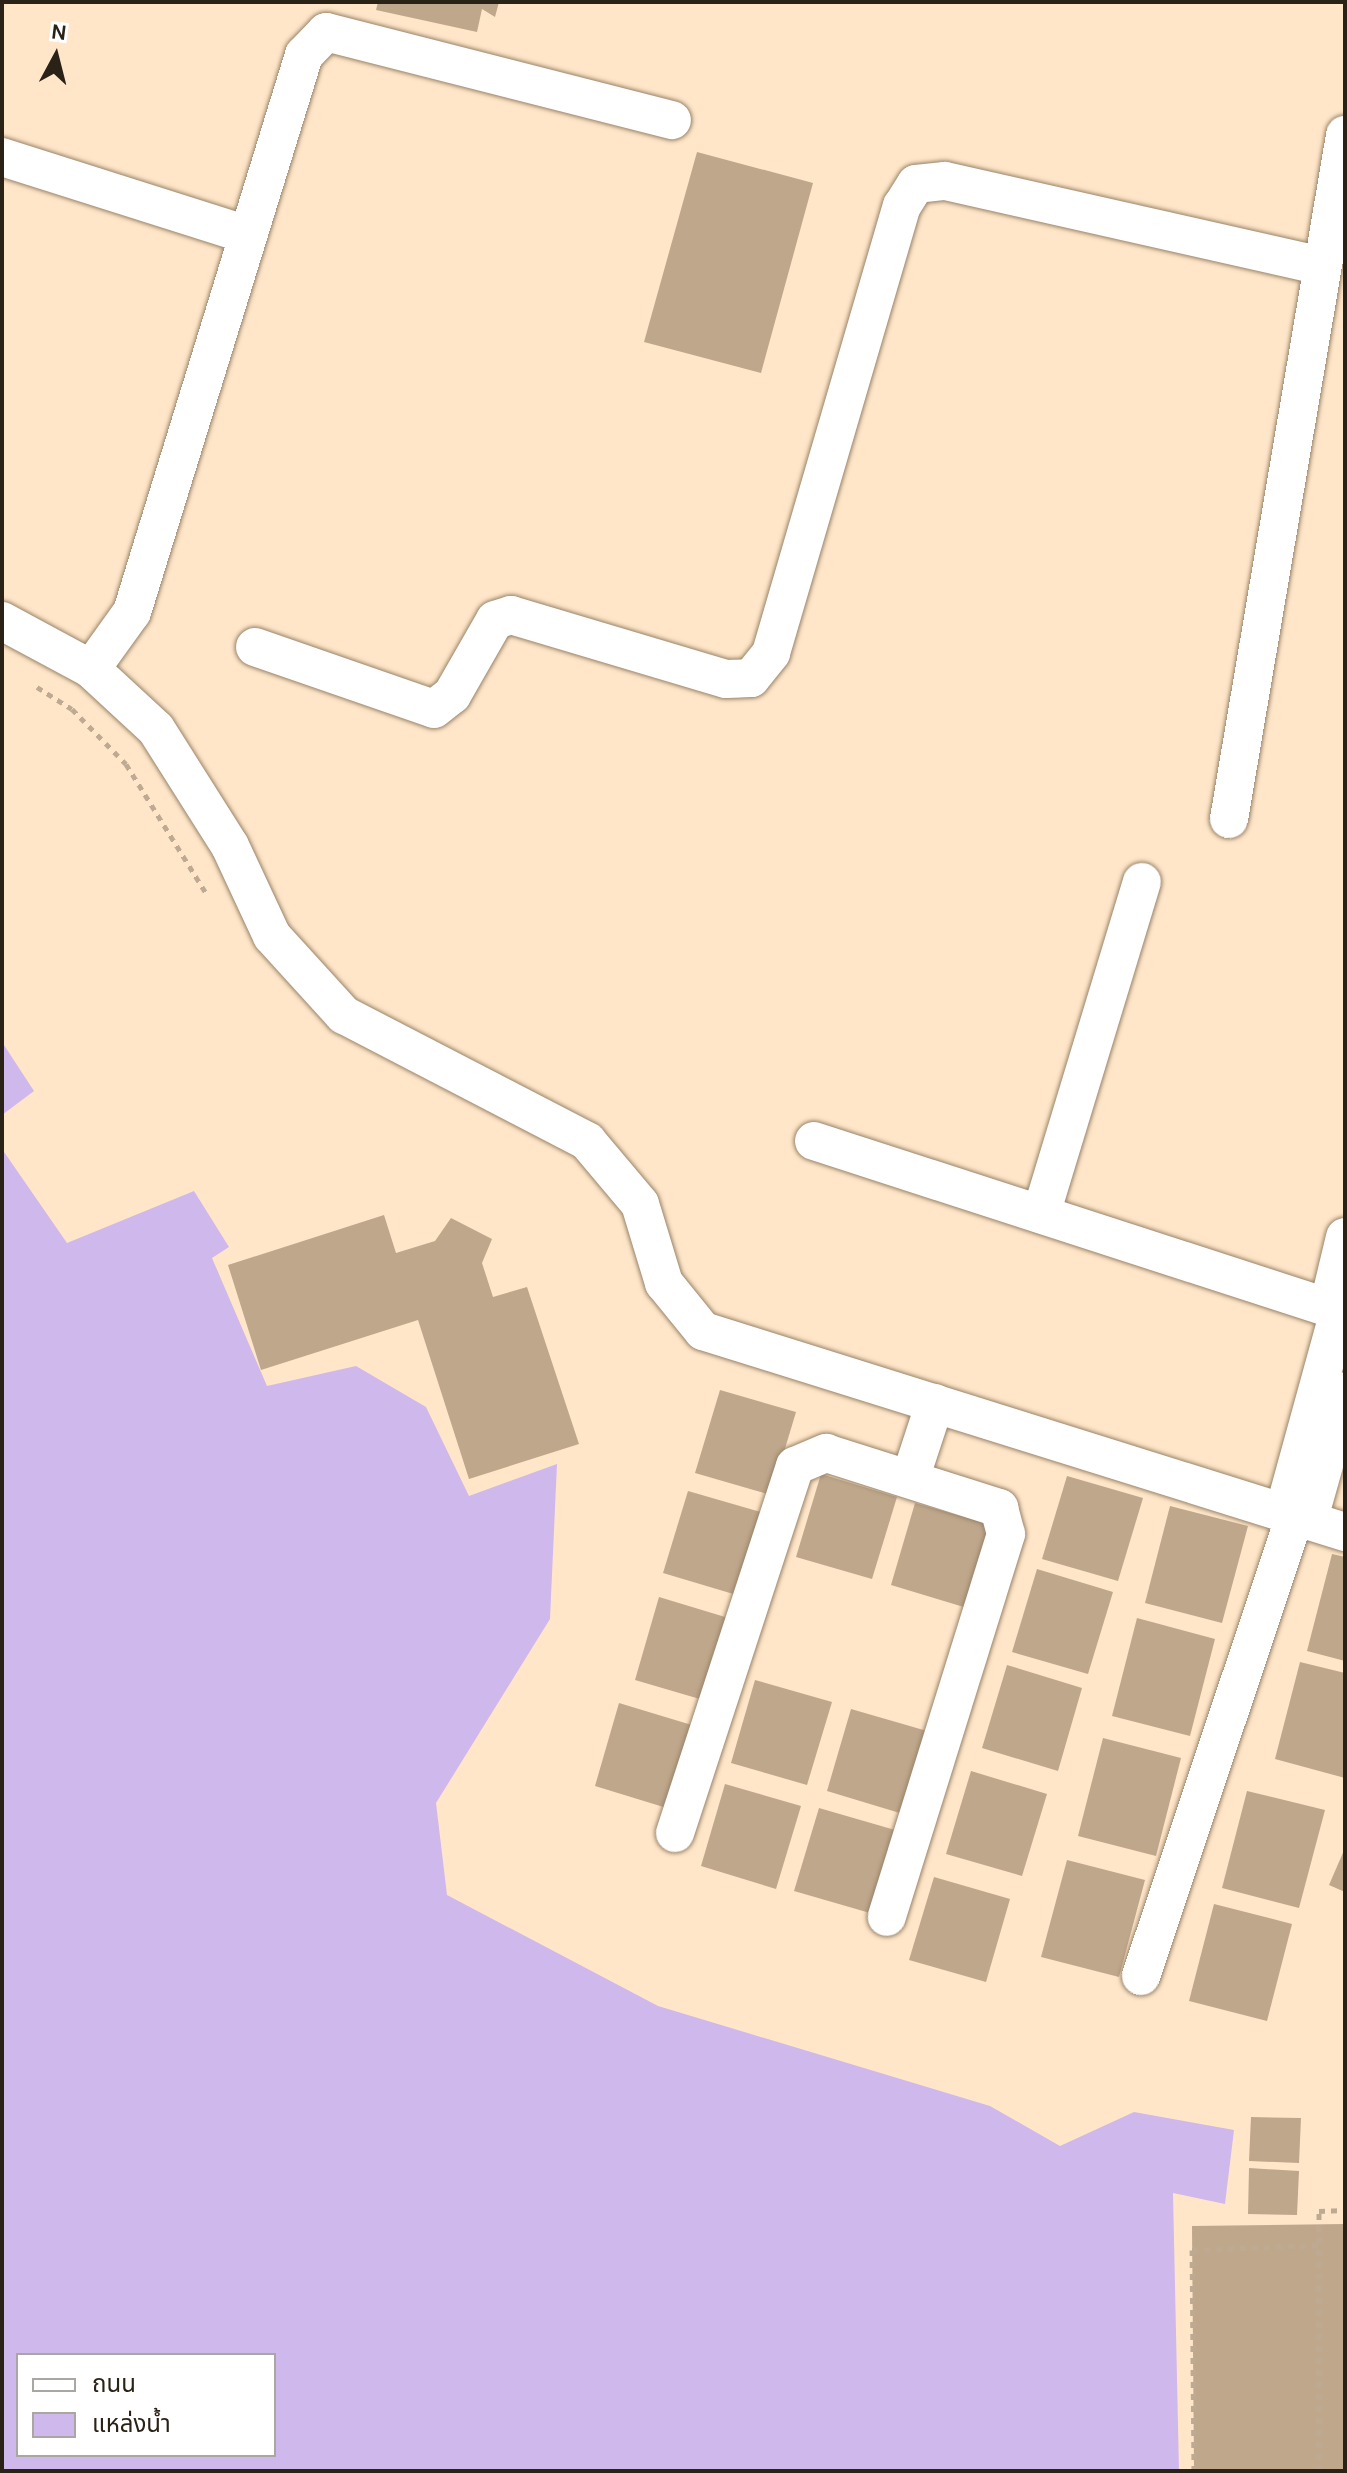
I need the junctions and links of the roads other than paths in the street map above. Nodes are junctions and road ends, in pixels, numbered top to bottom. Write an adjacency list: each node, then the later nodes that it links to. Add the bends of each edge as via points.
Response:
1 (672, 120): 4 (street, via 326,32 304,55)
2 (1345, 135): 5 (street)
3 (2, 157): 4 (street)
4 (248, 235): 8 (street, via 132,612)
5 (1322, 266): 7 (street, via 945,181 916,184 902,206 771,653 751,678 726,679 511,615 495,620 452,695 434,709); 9 (street)
6 (2, 621): 8 (street)
7 (255, 647)
8 (91, 669): 16 (street, via 156,729 230,846 272,936 334,1004 503,1103 587,1141 640,1204 664,1283 703,1331)
9 (1229, 819)
10 (1142, 882): 12 (street)
11 (814, 1141): 12 (street)
12 (1041, 1214): 14 (street)
13 (1345, 1237): 14 (street)
14 (1337, 1311): 18 (street)
15 (1345, 1391): 18 (street)
16 (935, 1403): 17 (street); 18 (street)
17 (910, 1479): 20 (street, via 826,1453 795,1466); 21 (street, via 999,1508 1006,1534)
18 (1296, 1516): 19 (street); 22 (street)
19 (1345, 1532)
20 (675, 1833)
21 (887, 1917)
22 (1141, 1976)

